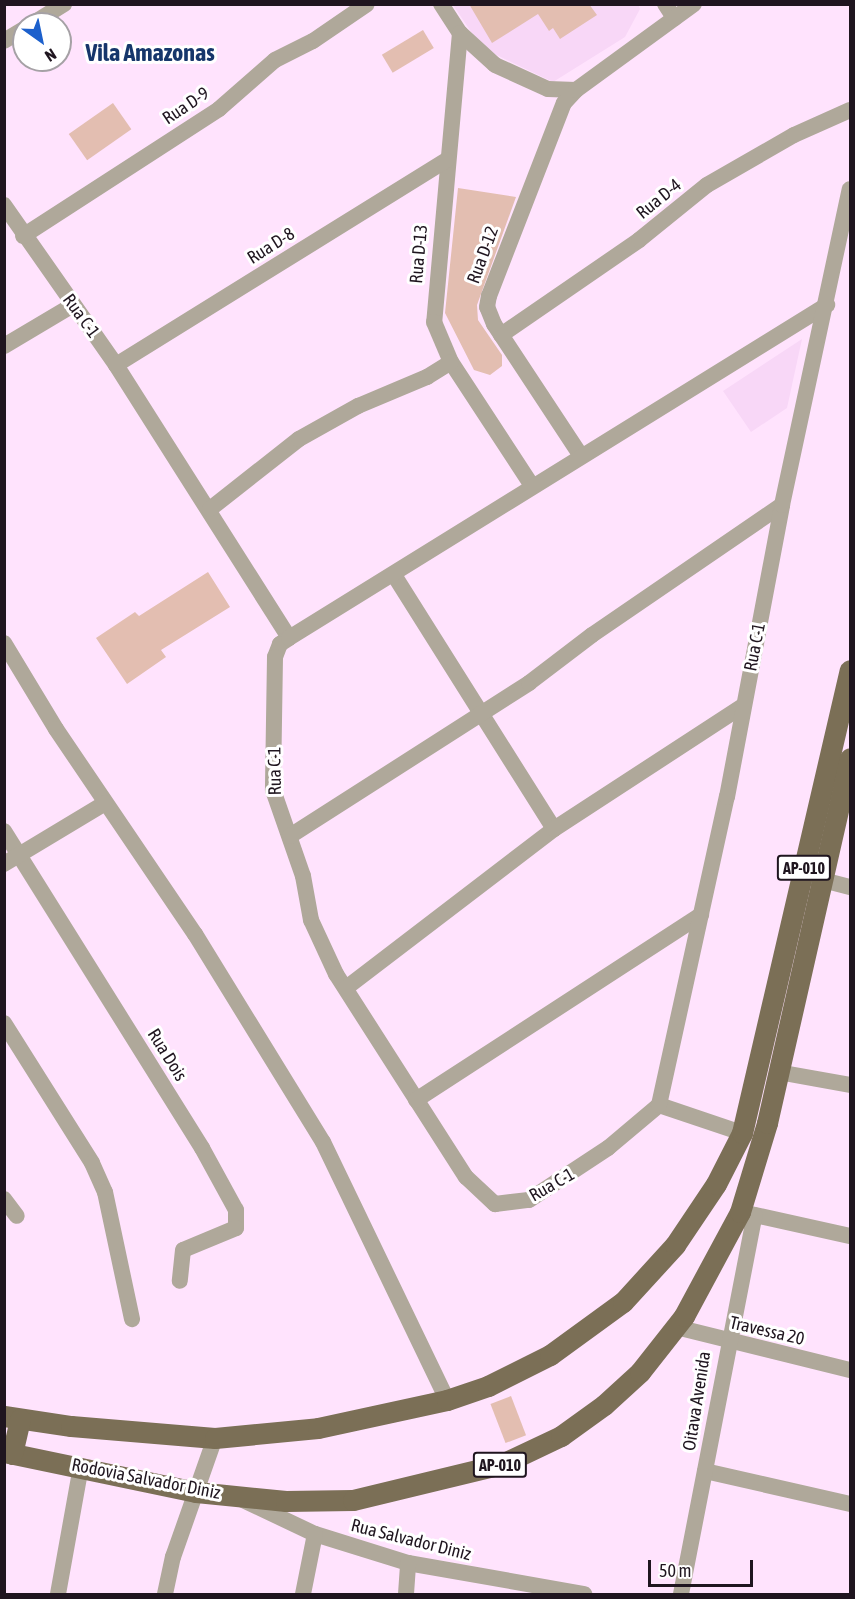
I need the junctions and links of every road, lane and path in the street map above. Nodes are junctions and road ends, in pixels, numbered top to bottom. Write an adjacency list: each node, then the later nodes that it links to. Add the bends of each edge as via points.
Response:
1 (64, 4): 6 (street)
2 (367, 4): 13 (street, Rua D-9, via 313,41 275,60 219,109)
3 (441, 4): 7 (street)
4 (694, 4): 5 (street, Rua D-12)
5 (670, 11): 8 (street, Rua D-12)
6 (51, 12)
7 (460, 33): 8 (street, via 495,65 548,89); 10 (street, Rua D-13)
8 (576, 90): 16 (street, Rua D-12, via 555,121 489,296 488,312)
9 (850, 110): 16 (street, Rua D-4, via 794,135 707,185 639,240)
10 (447, 160): 18 (street, Rua D-13, via 434,312 435,328); 19 (street, Rua D-8)
11 (850, 189): 14 (street, Rua C-1)
12 (4, 205): 13 (street, Rua C-1)
13 (23, 236): 15 (street, Rua C-1)
14 (827, 304): 20 (street); 22 (street, Rua C-1)
15 (73, 305): 17 (street); 19 (street, Rua C-1)
16 (501, 335): 20 (street, Rua D-12)
17 (4, 345)
18 (451, 362): 21 (street, Rua D-13); 23 (street, via 299,439)
19 (116, 365): 23 (street, Rua C-1)
20 (581, 456): 21 (street)
21 (532, 486): 24 (street)
22 (782, 505): 28 (street, Rua C-1); 29 (street)
23 (210, 509): 25 (street, Rua C-1)
24 (394, 575): 25 (street); 29 (street)
25 (289, 638): 34 (street, Rua C-1, via 280,644 275,657 272,781 275,802)
26 (4, 643): 31 (street)
27 (850, 670): 37 (main road, AP-010)
28 (743, 706): 32 (street); 39 (street, Rua C-1)
29 (482, 714): 32 (street); 34 (street)
30 (850, 758): 37 (main road, AP-010)
31 (105, 803): 35 (street); 57 (street, via 195,934 323,1142)
32 (554, 829): 40 (street)
33 (4, 831): 35 (street, Rua Dois)
34 (290, 836): 40 (street, Rua C-1, via 314,928)
35 (19, 855): 36 (street); 52 (street, Rua Dois, via 207,1156 236,1210 236,1228 183,1250)
36 (4, 864)
37 (812, 877): 38 (street); 42 (main road, AP-010)
38 (850, 886)
39 (700, 915): 44 (street); 45 (street, Rua C-1)
40 (346, 988): 44 (street, Rua C-1)
41 (4, 1023): 53 (street, via 92,1163 105,1192)
42 (768, 1069): 43 (street); 46 (main road, AP-010); 47 (main road, Rodovia Salvador Diniz / AP-010)
43 (850, 1085)
44 (416, 1100): 45 (street, Rua C-1, via 474,1188 489,1202 503,1205 530,1200 550,1189)
45 (659, 1105): 46 (street)
46 (742, 1133): 47 (main road); 57 (main road, AP-010, via 716,1184 675,1245 623,1302 550,1355 488,1386)
47 (762, 1140): 49 (main road, Rodovia Salvador Diniz / AP-010)
48 (4, 1199): 50 (street)
49 (747, 1214): 51 (street); 54 (main road, Rodovia Salvador Diniz / AP-010); 55 (street, Oitava Avenida)
50 (17, 1216)
51 (850, 1236)
52 (180, 1281)
53 (132, 1319)
54 (676, 1327): 55 (street, Travessa 20); 64 (main road, Rodovia Salvador Diniz / AP-010, via 639,1372 604,1405 561,1436 502,1464 353,1500)
55 (727, 1341): 56 (street, Travessa 20); 62 (street, Oitava Avenida)
56 (850, 1370)
57 (447, 1400): 59 (main road, AP-010, via 318,1428)
58 (12, 1418): 59 (main road, AP-010); 60 (main road)
59 (215, 1438): 63 (street)
60 (8, 1453): 61 (main road, Rodovia Salvador Diniz / AP-010)
61 (81, 1466): 63 (main road, Rodovia Salvador Diniz / AP-010); 69 (street)
62 (705, 1471): 65 (street); 74 (street, Oitava Avenida)
63 (196, 1492): 64 (main road, Rodovia Salvador Diniz / AP-010); 70 (street)
64 (235, 1497): 66 (street, Rua Salvador Diniz)
65 (850, 1504)
66 (315, 1533): 67 (street, Rua Salvador Diniz); 71 (street)
67 (408, 1563): 68 (street, Rua Salvador Diniz); 72 (street)
68 (544, 1592): 73 (street, Rua Salvador Diniz)
69 (58, 1594)
70 (165, 1594)
71 (303, 1594)
72 (406, 1594)
73 (584, 1594)
74 (681, 1594)

